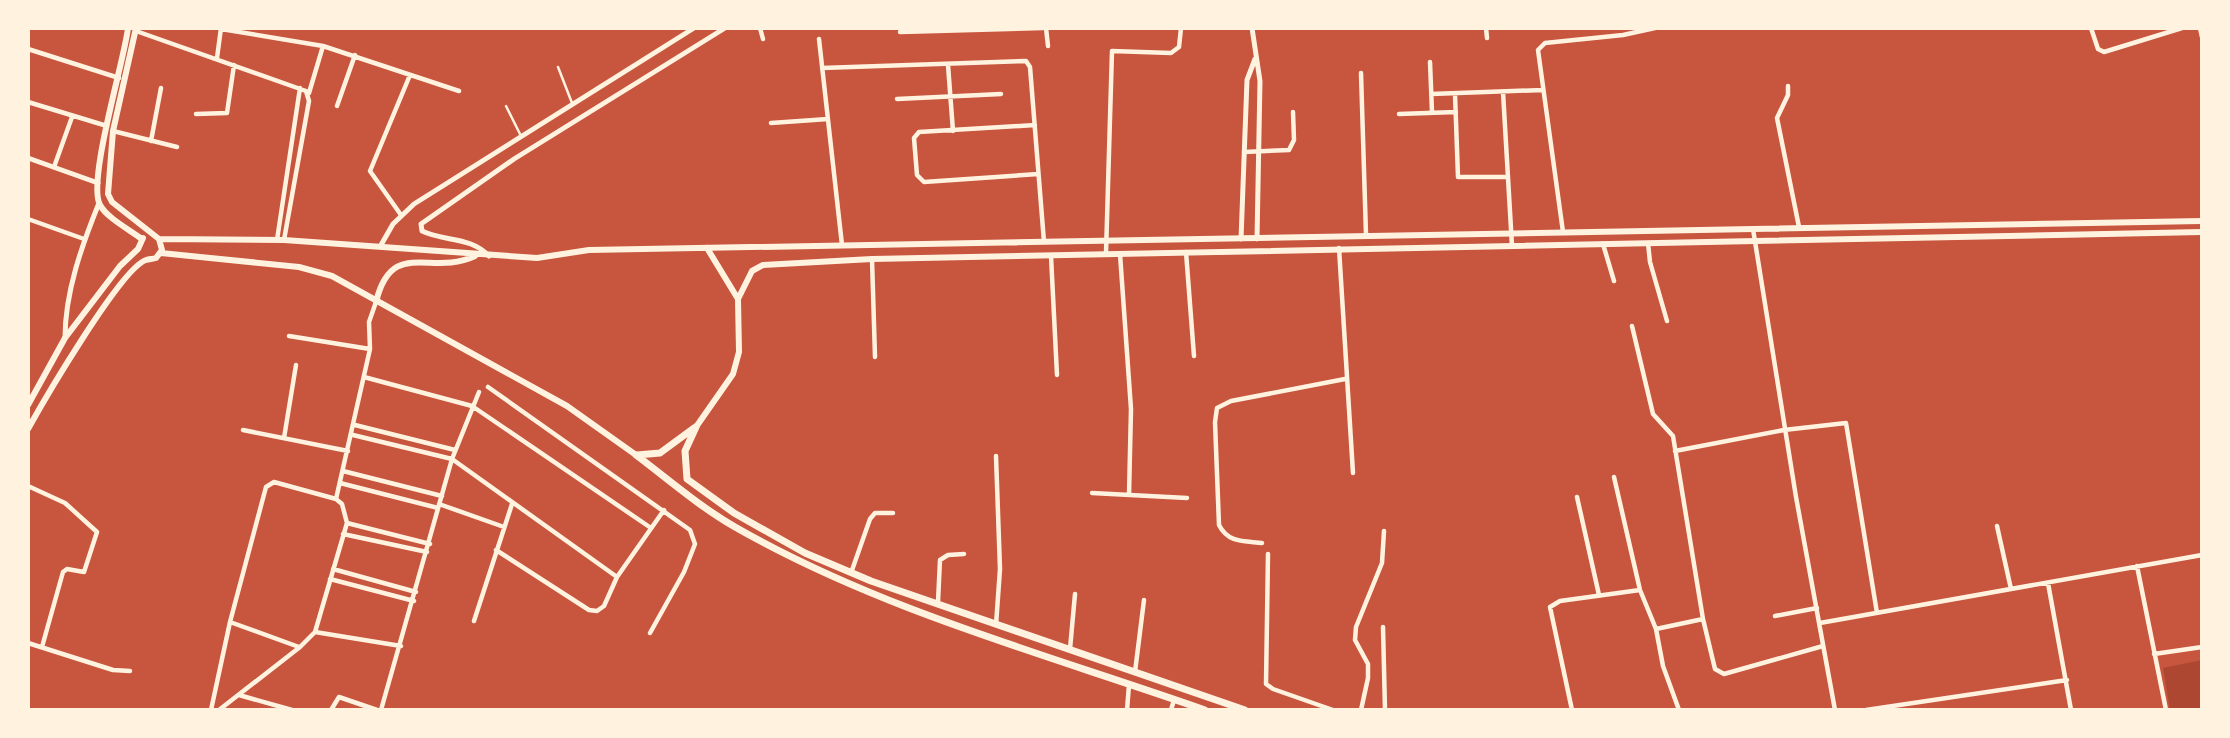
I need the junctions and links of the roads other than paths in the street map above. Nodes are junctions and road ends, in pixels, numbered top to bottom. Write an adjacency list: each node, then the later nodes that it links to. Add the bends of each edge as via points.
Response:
1 (694, 28): 51 (street)
2 (711, 28): 17 (street)
3 (725, 28): 17 (street)
4 (760, 28): 20 (street)
5 (1045, 28): 15 (street); 23 (street)
6 (1181, 28): 91 (street, via 1179,47 1171,53 1112,51)
7 (1252, 28): 27 (street)
8 (1486, 28): 19 (street)
9 (1655, 28): 39 (street, via 1540,46)
10 (2091, 28): 11 (street, via 2098,49 2104,52)
11 (2182, 28)
12 (2200, 28): 18 (street)
13 (133, 29): 26 (street); 35 (main road); 61 (main road)
14 (221, 29): 22 (street); 26 (street)
15 (998, 29): 16 (street)
16 (900, 32)
17 (715, 36): 108 (street, via 514,159 421,224 422,231 471,242)
18 (2202, 37)
19 (1487, 38)
20 (763, 39)
21 (819, 39): 32 (street)
22 (323, 46): 25 (street); 42 (street)
23 (1048, 46)
24 (28, 48): 35 (street)
25 (355, 55): 34 (street); 49 (street)
26 (217, 58): 29 (street)
27 (1255, 58): 66 (street, via 1260,81); 67 (street, via 1247,80)
28 (1430, 62): 44 (street)
29 (234, 65): 38 (street); 55 (street, via 227,113)
30 (948, 65): 32 (street); 46 (street); 60 (street, via 1026,61)
31 (558, 67): 51 (lane)
32 (822, 68): 58 (street)
33 (1361, 73): 83 (street)
34 (410, 75): 40 (street); 74 (street, via 370,171)
35 (118, 78): 61 (main road)
36 (1788, 86): 78 (street, via 1777,118)
37 (161, 88): 64 (street)
38 (300, 88): 42 (street); 90 (street)
39 (1542, 90): 41 (street); 80 (street)
40 (459, 91)
41 (1503, 92): 45 (street); 71 (street)
42 (309, 94): 90 (street)
43 (1001, 94): 46 (street)
44 (1431, 94): 45 (street); 53 (street)
45 (1455, 94): 54 (street)
46 (951, 98): 47 (street); 62 (street)
47 (897, 99)
48 (28, 102): 57 (street)
49 (337, 106)
50 (506, 106): 63 (lane)
51 (573, 106): 63 (street)
52 (1293, 112): 66 (street, via 1294,139 1289,150)
53 (1432, 112): 54 (street); 56 (street)
54 (1456, 112): 71 (street, via 1458,177)
55 (196, 114)
56 (1399, 114)
57 (72, 117): 61 (street); 69 (street)
58 (828, 119): 59 (street); 97 (street)
59 (772, 123)
60 (1035, 125): 62 (street); 70 (street)
61 (110, 129): 64 (street); 72 (main road); 85 (main road, via 108,194)
62 (953, 131): 70 (street, via 915,135 920,180)
63 (521, 136): 74 (street)
64 (151, 141): 65 (street)
65 (177, 147)
66 (1257, 150): 67 (street); 89 (street)
67 (1243, 152): 88 (street)
68 (28, 158): 69 (street)
69 (54, 167): 72 (street)
70 (1039, 174): 93 (street)
71 (1507, 177): 82 (street)
72 (98, 183): 73 (main road)
73 (99, 202): 86 (street); 87 (main road)
74 (401, 215): 96 (street)
75 (28, 219): 86 (street)
76 (2202, 221): 77 (main road)
77 (2046, 223): 78 (main road); 84 (street)
78 (1799, 227): 79 (main road)
79 (1753, 229): 80 (main road); 92 (street)
80 (1563, 232): 82 (main road)
81 (2202, 232): 84 (main road)
82 (1511, 233): 83 (main road); 99 (street)
83 (1366, 236): 89 (main road)
84 (2046, 236): 92 (main road)
85 (156, 238): 87 (main road); 90 (main road); 103 (main road)
86 (84, 239): 117 (street)
87 (142, 239): 117 (main road)
88 (1241, 239): 89 (main road); 91 (main road)
89 (1257, 239)
90 (280, 240): 96 (main road)
91 (1105, 242): 93 (main road); 104 (street)
92 (1754, 242): 95 (main road); 133 (street)
93 (1044, 243): 98 (main road)
94 (1603, 243): 95 (main road); 99 (main road); 111 (street)
95 (1648, 243): 114 (street)
96 (381, 245): 106 (main road)
97 (842, 245): 98 (main road); 100 (main road)
98 (884, 245): 110 (main road)
99 (1512, 246): 101 (main road)
100 (707, 248): 108 (main road); 112 (main road)
101 (1339, 248): 102 (main road); 124 (street)
102 (1186, 251): 105 (main road); 119 (street)
103 (161, 253): 113 (main road, via 299,267 332,276); 131 (main road, via 153,260 146,259 106,303)
104 (1106, 253): 105 (main road); 107 (main road)
105 (1119, 253): 148 (street, via 1131,409)
106 (477, 255): 108 (main road); 113 (main road, via 461,263 401,263 381,283)
107 (1051, 255): 110 (main road); 122 (street)
108 (489, 256)
109 (872, 259): 110 (main road); 112 (main road, via 764,265 752,271); 120 (street)
110 (884, 259)
111 (1614, 281)
112 (738, 299): 130 (main road, via 737,365)
113 (376, 302): 118 (street, via 369,322); 139 (main road, via 567,407)
114 (1667, 321)
115 (1632, 326): 138 (street, via 1653,414 1673,436)
116 (289, 336): 118 (street)
117 (65, 338): 127 (main road)
118 (370, 349): 123 (street)
119 (1194, 356)
120 (875, 357)
121 (296, 365): 135 (street)
122 (1057, 374)
123 (364, 377): 128 (street); 129 (street)
124 (1345, 379): 143 (street); 163 (street, via 1231,401 1217,408 1219,525 1234,540)
125 (488, 387): 155 (street)
126 (479, 392): 128 (street)
127 (28, 405)
128 (472, 406): 136 (street); 160 (street)
129 (355, 425): 134 (street); 136 (street)
130 (696, 427): 139 (main road, via 660,453); 172 (main road, via 685,451 687,479 734,513)
131 (28, 429)
132 (243, 430): 135 (street)
133 (1784, 430): 138 (street); 184 (street); 185 (street, via 1846,423)
134 (352, 435): 137 (street); 141 (street)
135 (284, 438): 137 (street)
136 (455, 450): 141 (street)
137 (349, 451): 142 (street)
138 (1675, 451): 187 (street)
139 (636, 455): 205 (main road, via 733,526 830,577)
140 (996, 456): 191 (street, via 1000,569)
141 (452, 459): 149 (street); 153 (street)
142 (343, 471): 145 (street); 149 (street)
143 (1353, 473)
144 (1614, 477): 177 (street)
145 (340, 483): 152 (street); 154 (street)
146 (28, 486): 199 (street, via 65,503 97,533 84,572 63,572)
147 (1092, 493): 148 (street)
148 (1129, 495): 151 (street)
149 (442, 496): 154 (street)
150 (1577, 497): 180 (street)
151 (1187, 498)
152 (336, 499): 157 (street); 189 (street, via 274,482 266,487)
153 (512, 504): 159 (street); 173 (street)
154 (439, 506): 159 (street); 164 (street)
155 (664, 510): 160 (street); 195 (street, via 690,530 695,544)
156 (893, 513): 172 (street, via 875,513 870,519)
157 (347, 523): 162 (street); 164 (street)
158 (1997, 526): 176 (street)
159 (504, 527): 165 (street)
160 (651, 528): 173 (street)
161 (1384, 531): 223 (street, via 1382,563 1356,626 1355,640 1368,664)
162 (344, 534): 166 (street); 171 (street)
163 (1262, 543)
164 (429, 544): 166 (street)
165 (496, 550): 173 (street, via 589,610 604,606); 188 (street)
166 (427, 552): 178 (street)
167 (964, 554): 183 (street, via 940,560)
168 (1268, 554): 222 (street, via 1266,684)
169 (2202, 555): 170 (street)
170 (2137, 566): 175 (street); 203 (street)
171 (333, 569): 174 (street); 178 (street)
172 (852, 573): 183 (main road)
173 (617, 577)
174 (330, 579): 182 (street); 194 (street)
175 (2048, 583): 176 (street); 208 (street)
176 (2011, 589): 185 (street)
177 (1640, 590): 180 (street); 193 (street)
178 (416, 592): 182 (street)
179 (1075, 594): 202 (street)
180 (1599, 595): 225 (street, via 1550,607)
181 (1144, 600): 207 (street)
182 (414, 601): 197 (street)
183 (938, 602): 191 (main road)
184 (1817, 608): 186 (street); 190 (street)
185 (1877, 613): 190 (street)
186 (1775, 616)
187 (1703, 619): 193 (street); 198 (street, via 1715,669 1724,674)
188 (474, 621)
189 (230, 622): 201 (street); 213 (street)
190 (1820, 623): 198 (street)
191 (996, 625): 202 (main road)
192 (1383, 627): 224 (street)
193 (1656, 629): 226 (street)
194 (314, 632): 197 (street); 201 (street)
195 (650, 633)
196 (28, 643): 199 (street)
197 (401, 646): 217 (street)
198 (1824, 646): 227 (street)
199 (42, 647): 206 (street, via 113,670)
200 (2202, 647): 203 (street)
201 (300, 648): 210 (street)
202 (1070, 650): 204 (main road)
203 (2154, 654): 230 (street)
204 (1088, 657): 205 (main road); 207 (main road)
205 (1086, 670): 209 (main road)
206 (130, 671)
207 (1135, 673): 221 (main road)
208 (2067, 680): 212 (street); 229 (street)
209 (1129, 684): 211 (main road); 218 (street)
210 (238, 695): 214 (street); 215 (street)
211 (1175, 699): 219 (street); 220 (main road)
212 (1883, 709): 228 (street)
213 (211, 710)
214 (219, 710)
215 (292, 710)
216 (331, 710): 217 (street, via 339,697)
217 (379, 710)
218 (1126, 710)
219 (1171, 710)
220 (1205, 710)
221 (1245, 710)
222 (1333, 710)
223 (1361, 710)
224 (1385, 710)
225 (1572, 710)
226 (1679, 710)
227 (1835, 710)
228 (1866, 710)
229 (2071, 710)
230 (2165, 710)

